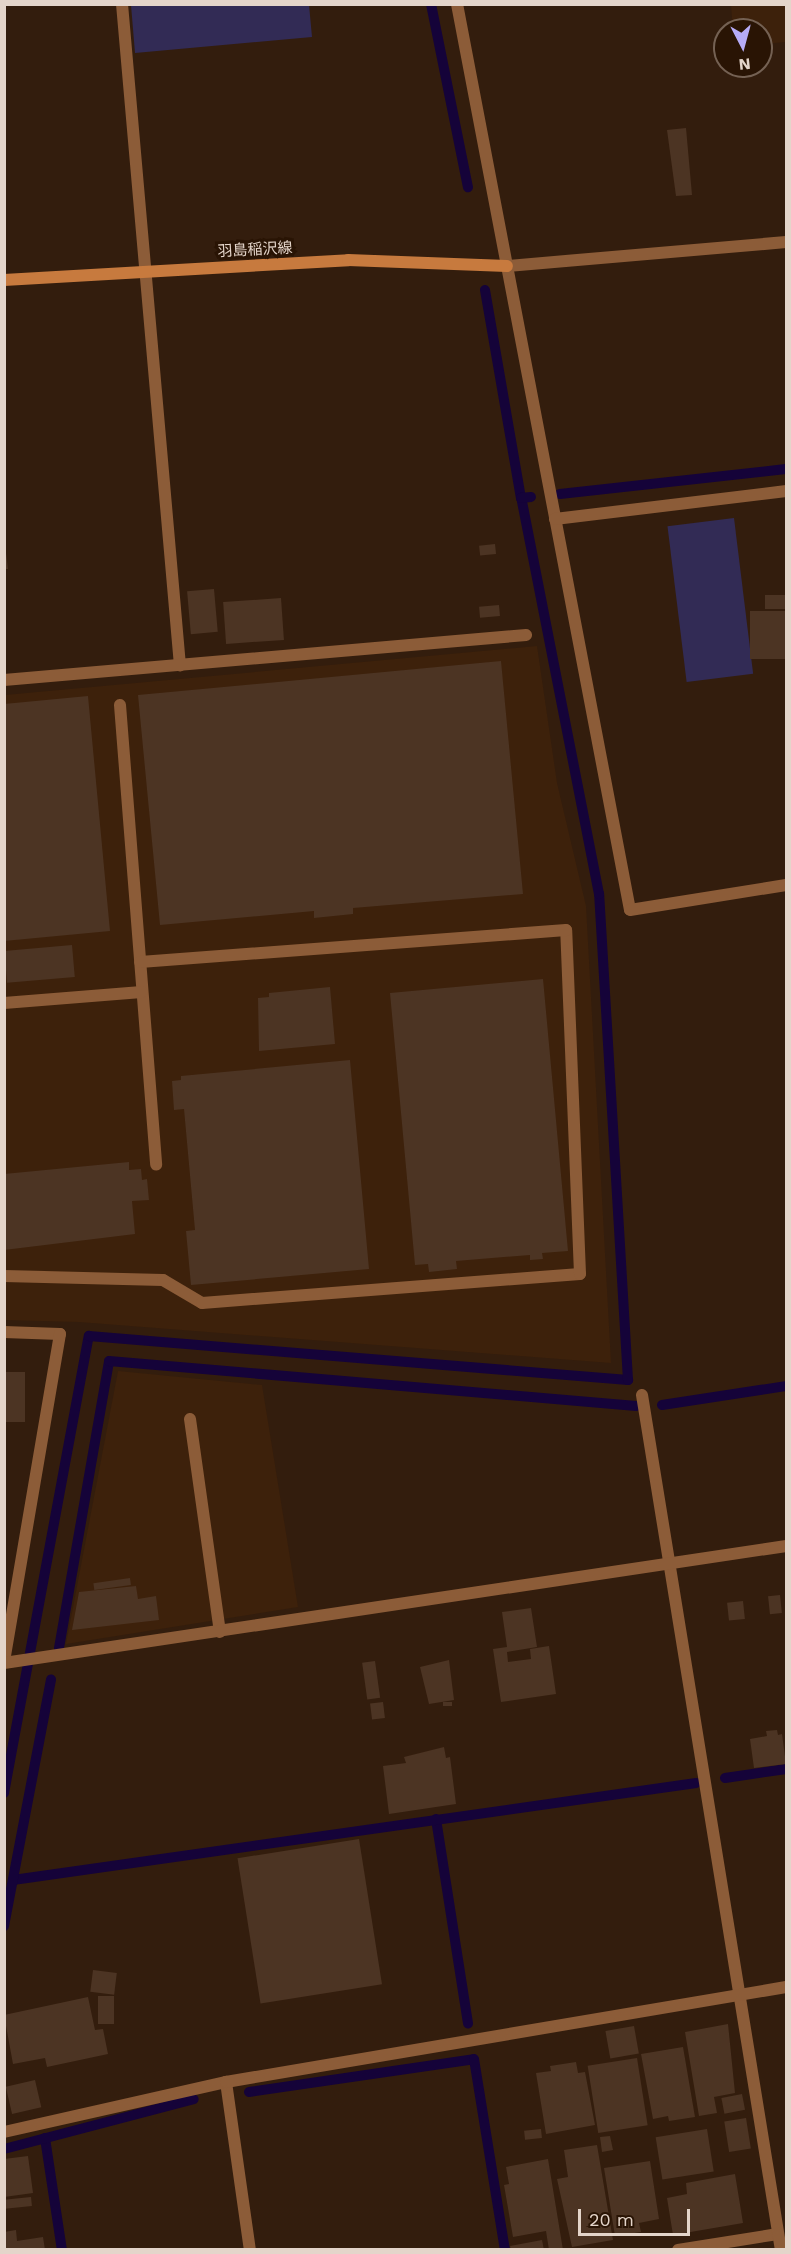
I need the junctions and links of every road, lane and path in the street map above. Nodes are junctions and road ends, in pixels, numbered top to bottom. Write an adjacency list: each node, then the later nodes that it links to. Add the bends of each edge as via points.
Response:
1 (122, 4): 5 (street)
2 (457, 4): 4 (street)
3 (786, 243): 4 (street)
4 (507, 266): 5 (main road, 羽島稲沢線, via 348,260); 8 (street)
5 (144, 271): 6 (main road, 羽島稲沢線); 10 (street)
6 (4, 280)
7 (786, 491): 8 (street)
8 (555, 519): 13 (street, via 630,910)
9 (526, 635): 10 (street)
10 (180, 665): 11 (street)
11 (4, 680)
12 (120, 705): 14 (street)
13 (786, 885)
14 (140, 962): 15 (street); 18 (street, via 566,930 580,1274 202,1303 163,1280)
15 (142, 992): 16 (street); 17 (street)
16 (4, 1003)
17 (156, 1165)
18 (4, 1276)
19 (4, 1332): 25 (street, via 60,1334)
20 (642, 1395): 23 (street)
21 (190, 1419): 24 (street)
22 (786, 1546): 23 (street)
23 (672, 1564): 24 (street); 27 (street)
24 (220, 1632): 25 (street)
25 (4, 1662)
26 (786, 1987): 27 (street)
27 (742, 1994): 28 (street); 30 (street)
28 (226, 2082): 29 (street); 31 (street)
29 (4, 2132)
30 (781, 2231): 32 (street); 33 (street)
31 (250, 2250)
32 (678, 2250)
33 (781, 2250)

